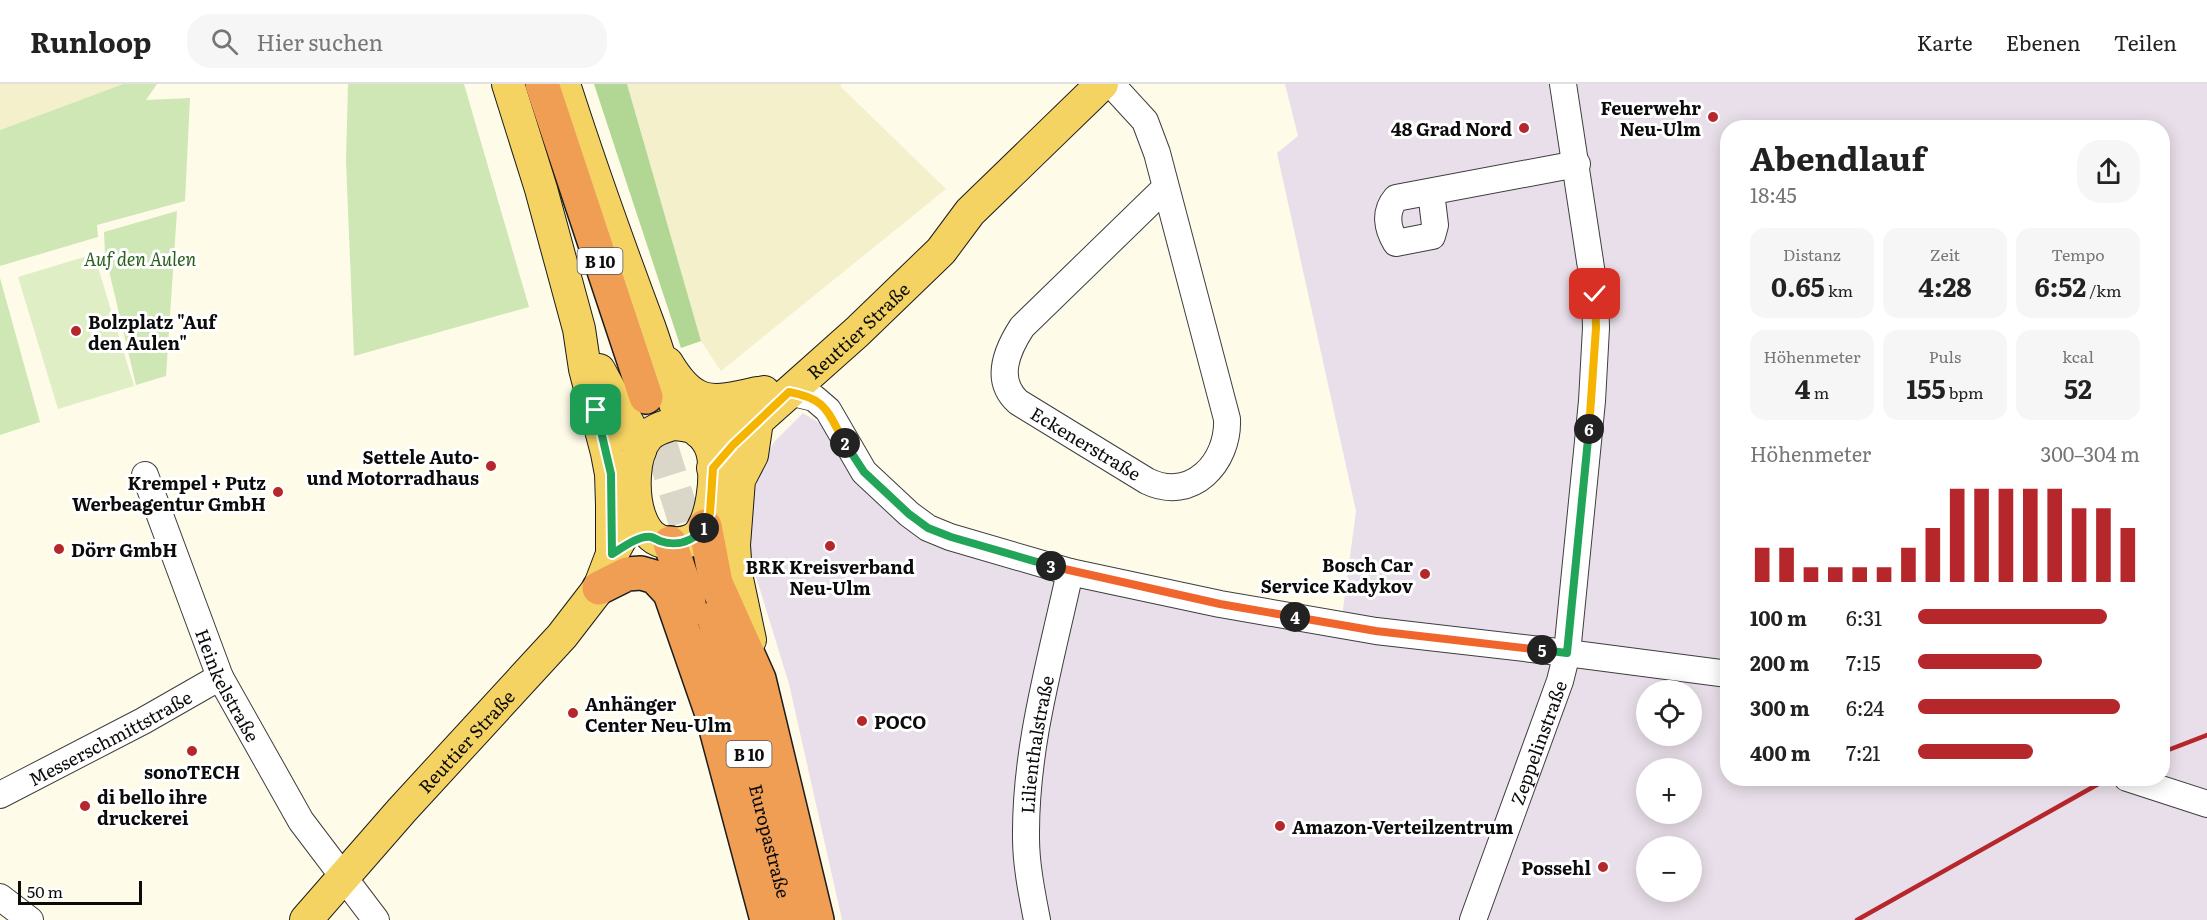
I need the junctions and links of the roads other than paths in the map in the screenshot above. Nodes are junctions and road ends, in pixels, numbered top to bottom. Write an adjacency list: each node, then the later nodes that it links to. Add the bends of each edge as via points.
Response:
1 (508, 84): 10 (main road)
2 (539, 84): 13 (highway, B 10)
3 (564, 84): 11 (main road)
4 (1102, 84): 12 (main road, Reuttier Straße, via 970,213 941,251 857,332)
5 (1111, 84): 8 (street, Eckenerstraße, via 1145,121)
6 (1563, 84): 7 (street, Zeppelinstraße)
7 (1577, 164): 9 (street); 25 (street, Zeppelinstraße, via 1596,328)
8 (1165, 188): 8 (street, Eckenerstraße, via 1227,419 1227,432 1216,463 1185,485 1167,486 1147,481 1018,402 1007,387 1004,369 1007,352 1022,327)
9 (1431, 192)
10 (579, 329): 16 (main road); 21 (main road, via 585,369 608,453)
11 (655, 342): 12 (main road, via 682,385 700,397 722,400); 15 (main road, via 670,394)
12 (777, 392): 14 (main road, Reuttier Straße); 15 (main road, Reuttier Straße, via 720,424); 22 (street, via 813,398 828,410 864,472 928,528)
13 (646, 397)
14 (757, 421): 17 (main road, Reuttier Straße); 29 (main road, via 752,455 740,480 734,546 741,602)
15 (692, 428): 16 (main road, Reuttier Straße, via 673,424 660,428 648,437); 17 (main road, via 708,442)
16 (640, 451): 20 (main road, via 636,479)
17 (713, 468): 19 (main road, via 710,513)
18 (145, 476): 28 (street, Heinkelstraße)
19 (705, 526): 20 (main road, via 696,537 683,543); 29 (highway, via 716,583)
20 (653, 530): 21 (main road, Reuttier Straße); 26 (highway, via 688,596)
21 (612, 554): 23 (main road, Reuttier Straße)
22 (1070, 572): 25 (street, via 1220,604 1376,631); 41 (street, Lilienthalstraße, via 1029,767 1026,841)
23 (599, 588): 26 (highway, via 627,574 655,577 670,593); 33 (main road, Reuttier Straße, via 553,646)
24 (705, 588): 39 (highway, Europastraße / B 10)
25 (1567, 653): 27 (street); 42 (street, Zeppelinstraße)
26 (696, 663): 38 (highway)
27 (1720, 673)
28 (220, 677): 31 (street, Messerschmittstraße); 33 (street, Heinkelstraße, via 301,821)
29 (759, 679): 40 (highway)
30 (2152, 786): 32 (street)
31 (0, 795)
32 (2207, 804)
33 (343, 878): 36 (main road, Reuttier Straße); 37 (street, Heinkelstraße)
34 (0, 897): 35 (street)
35 (30, 920)
36 (306, 920)
37 (376, 920)
38 (767, 920)
39 (791, 920)
40 (817, 920)
41 (1037, 920)
42 (1473, 920)

